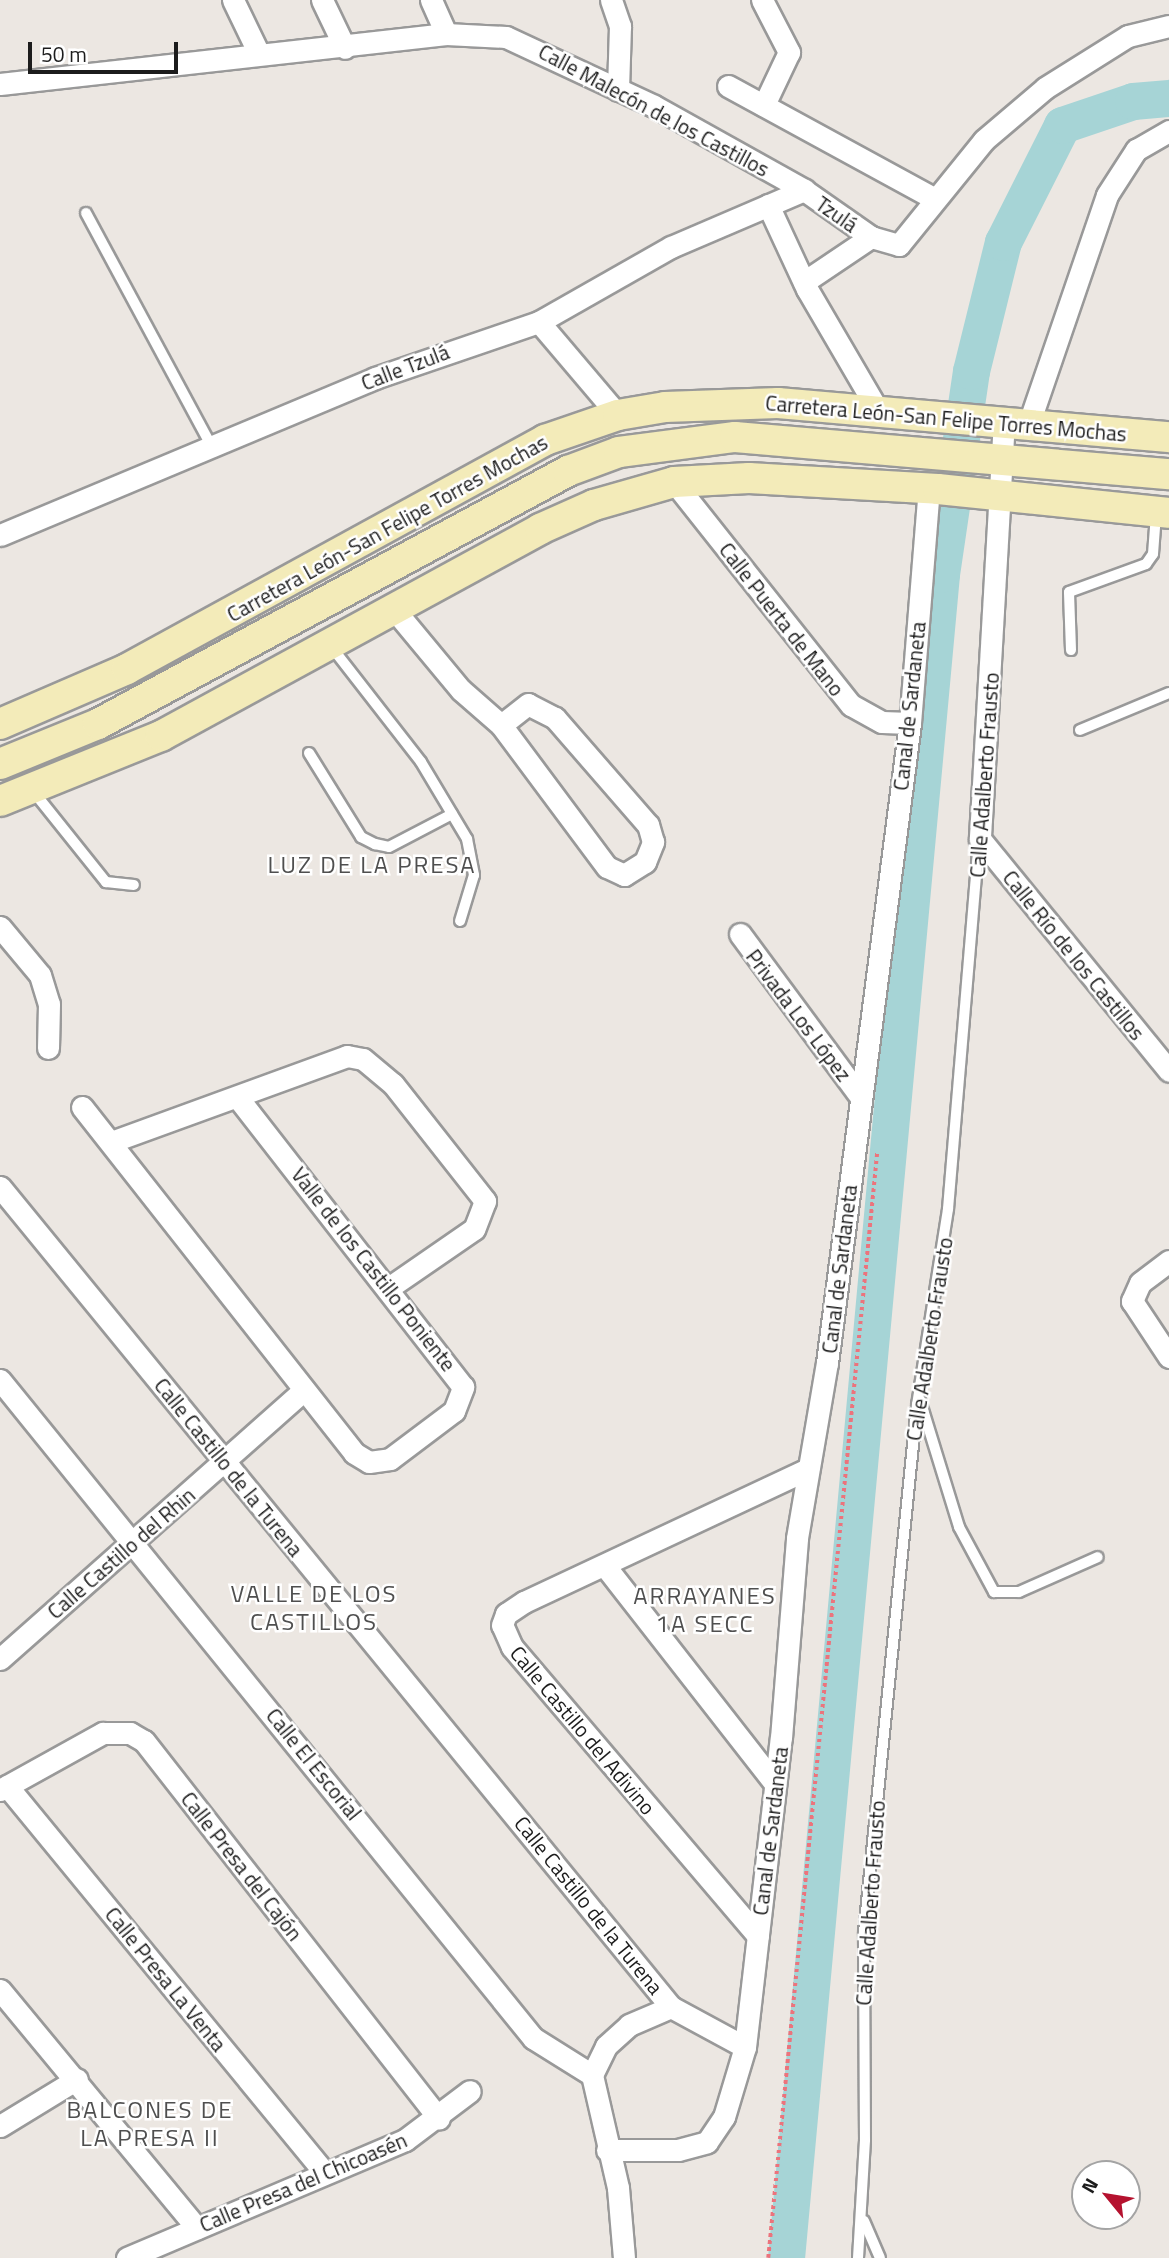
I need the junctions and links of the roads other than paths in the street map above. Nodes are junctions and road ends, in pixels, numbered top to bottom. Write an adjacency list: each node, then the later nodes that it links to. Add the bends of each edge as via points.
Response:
1 (233, 0): 9 (street)
2 (322, 0): 8 (street)
3 (431, 0): 7 (street)
4 (611, 0): 12 (street, via 620,26)
5 (762, 0): 13 (street, via 789,52)
6 (1169, 26): 16 (street, via 1128,36 1045,88 984,140)
7 (446, 34): 8 (street, Calle Malecón de los Castillos); 12 (street, Calle Malecón de los Castillos, via 506,37)
8 (345, 48): 9 (street, Calle Malecón de los Castillos)
9 (259, 54): 10 (street, Calle Malecón de los Castillos)
10 (0, 84)
11 (728, 86): 13 (street)
12 (618, 90): 15 (street, Calle Malecón de los Castillos)
13 (764, 105): 16 (street)
14 (1169, 131): 24 (street, Calle Adalberto Frausto, via 1136,150 1107,195)
15 (804, 191): 17 (street, Calle Tzulá); 19 (street, Tzulá)
16 (935, 199): 19 (street, via 899,245)
17 (768, 205): 20 (street); 21 (street, Calle Tzulá, via 671,247)
18 (86, 213): 26 (lane)
19 (871, 237): 20 (street)
20 (804, 282): 22 (street)
21 (539, 322): 23 (street); 26 (street, Calle Tzulá, via 375,377)
22 (877, 410): 23 (main road, Carretera León-San Felipe Torres Mochas, via 722,402); 24 (main road, Carretera León-San Felipe Torres Mochas)
23 (618, 415): 38 (main road, Carretera León-San Felipe Torres Mochas, via 515,455)
24 (1008, 420): 25 (main road, Carretera León-San Felipe Torres Mochas); 27 (street, Calle Adalberto Frausto)
25 (1169, 437)
26 (212, 447): 33 (street, Calle Tzulá)
27 (994, 456): 28 (main road); 31 (street, Calle Adalberto Frausto); 45 (main road, via 735,437 619,452 568,471 111,718)
28 (1169, 474)
29 (674, 482): 30 (main road, via 749,478); 34 (main road, via 572,514); 39 (street, Calle Puerta de Mano, via 850,705 882,722)
30 (934, 489): 31 (main road); 39 (street, Canal de Sardaneta)
31 (991, 496): 32 (main road); 49 (street, Calle Adalberto Frausto)
32 (1162, 512): 36 (lane, via 1153,554 1146,564 1069,592)
33 (0, 536)
34 (392, 607): 35 (main road); 41 (street, via 461,690)
35 (328, 643): 46 (main road, via 161,736); 48 (lane, via 421,762)
36 (1071, 650)
37 (1169, 693): 42 (lane)
38 (68, 697): 40 (main road, Carretera León-San Felipe Torres Mochas); 43 (main road, via 37,722)
39 (910, 723): 56 (street, Canal de Sardaneta)
40 (0, 724)
41 (501, 724): 41 (street, via 607,867 624,875 645,862 653,842 648,825 555,718 528,704)
42 (1080, 730)
43 (0, 738)
44 (309, 753): 48 (lane, via 361,837 374,844 389,847)
45 (0, 764)
46 (32, 789): 47 (main road); 50 (lane, via 106,882)
47 (0, 801)
48 (452, 814): 51 (lane, via 473,856 474,875)
49 (980, 839): 55 (street, Calle Río de los Castillos); 66 (lane, Calle Adalberto Frausto, via 948,1209)
50 (134, 885)
51 (460, 921)
52 (0, 927): 54 (street, via 40,975 49,1004)
53 (740, 934): 56 (street, Privada Los López)
54 (48, 1048)
55 (1169, 1071)
56 (859, 1095): 68 (street, Canal de Sardaneta, via 829,1349)
57 (238, 1098): 59 (street); 62 (street, Valle de los Castillo Poniente); 62 (street, via 356,1056 384,1073 481,1192 486,1211 474,1229)
58 (82, 1107): 59 (street, Valle de los Castillo Poniente)
59 (111, 1142): 65 (street, Valle de los Castillo Poniente)
60 (0, 1187): 67 (street, Calle Castillo de la Turena)
61 (1169, 1261): 63 (street, via 1140,1283 1132,1301 1136,1314)
62 (390, 1287): 65 (street, Valle de los Castillo Poniente, via 460,1379 463,1396 454,1411 399,1455 369,1462 354,1453)
63 (1169, 1357)
64 (0, 1380): 69 (street, Calle El Escorial)
65 (304, 1390): 67 (street, Calle Castillo del Rhin)
66 (918, 1394): 70 (lane, via 958,1527 994,1592 1020,1592); 86 (lane, Calle Adalberto Frausto, via 864,1932)
67 (225, 1461): 69 (street, Calle Castillo del Rhin); 77 (street, Calle Castillo de la Turena)
68 (808, 1469): 71 (street, Calle Castillo del Adivino); 73 (street, Canal de Sardaneta)
69 (135, 1541): 72 (street, Calle Castillo del Rhin); 79 (street, Calle El Escorial, via 533,2038)
70 (1098, 1556)
71 (605, 1566): 73 (street); 75 (street, Calle Castillo del Adivino, via 506,1614 503,1635)
72 (0, 1659)
73 (774, 1782): 75 (street, Canal de Sardaneta)
74 (4, 1788): 82 (street, Calle Presa del Cajón, via 103,1733 130,1733 144,1741); 85 (street, Calle Presa La Venta)
75 (758, 1936): 78 (street, Canal de Sardaneta)
76 (0, 1990): 80 (street)
77 (671, 2007): 78 (street); 79 (street, via 629,2025 606,2046)
78 (745, 2047): 84 (street, Canal de Sardaneta, via 719,2127 693,2148)
79 (592, 2076): 84 (street)
80 (77, 2079): 83 (street); 87 (street)
81 (470, 2091): 82 (street, Calle Presa del Chicoasén)
82 (439, 2119): 85 (street, Calle Presa del Chicoasén, via 405,2140)
83 (0, 2126)
84 (607, 2150): 89 (street, via 618,2188)
85 (324, 2172): 87 (street, Calle Presa del Chicoasén)
86 (862, 2218): 90 (lane, Calle Adalberto Frausto); 91 (lane)
87 (197, 2228): 88 (street, Calle Presa del Chicoasén)
88 (127, 2258)
89 (624, 2258)
90 (858, 2258)
91 (880, 2258)

